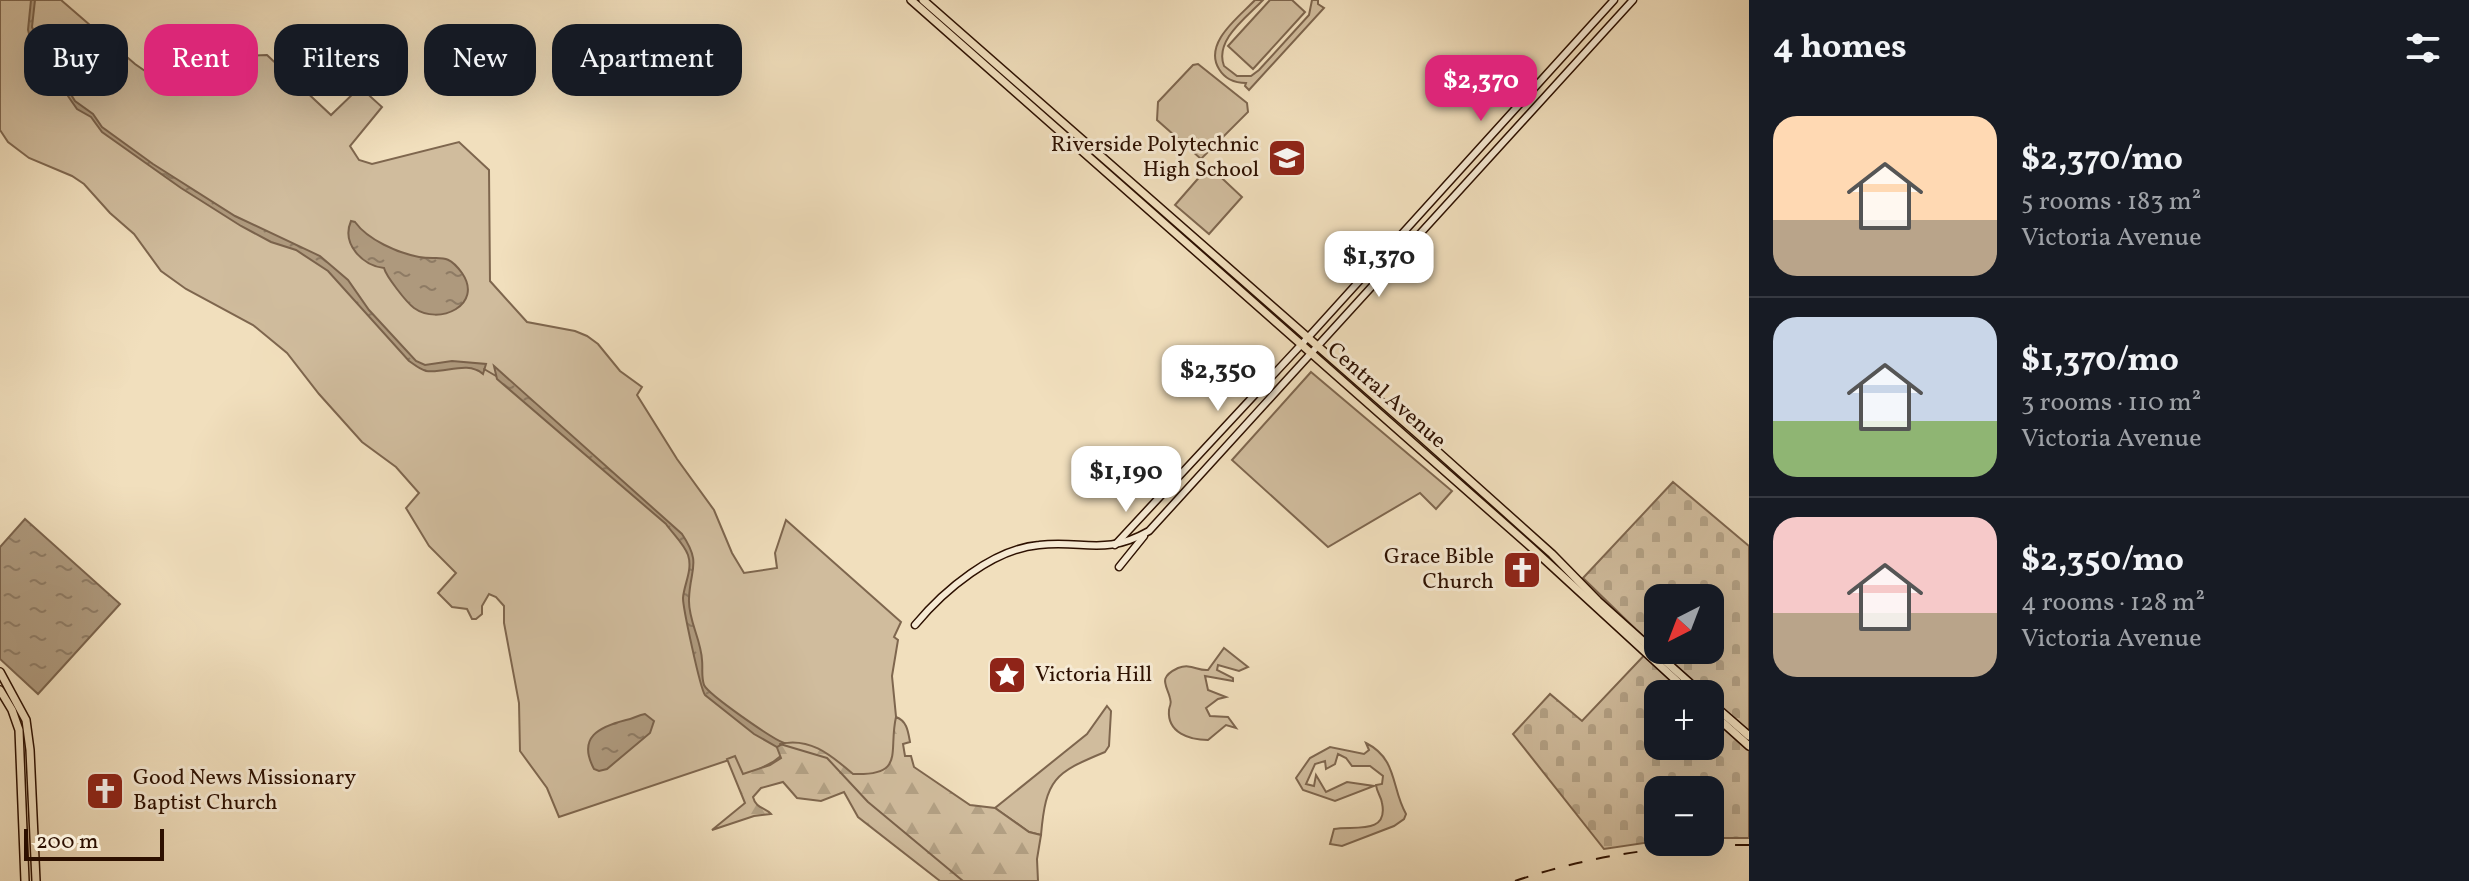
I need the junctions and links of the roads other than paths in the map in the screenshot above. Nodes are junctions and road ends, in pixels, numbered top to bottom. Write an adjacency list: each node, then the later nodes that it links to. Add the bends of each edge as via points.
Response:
1 (911, 0): 6 (main road, Central Avenue)
2 (923, 0): 5 (main road, Central Avenue)
3 (1614, 0): 5 (main road)
4 (1633, 0): 7 (main road)
5 (1308, 337): 6 (main road); 7 (main road, Central Avenue)
6 (1301, 344): 8 (main road, Central Avenue); 10 (main road)
7 (1316, 345): 8 (main road); 15 (main road, Central Avenue)
8 (1309, 352): 9 (main road); 14 (main road, Central Avenue)
9 (1149, 531): 10 (main road); 11 (main road)
10 (1115, 545): 12 (main road, via 1018,550 958,582)
11 (1119, 567)
12 (915, 625)
13 (0, 672): 22 (main road, via 26,720)
14 (1675, 680)
15 (1686, 680)
16 (0, 690): 21 (main road, via 19,730)
17 (1724, 714): 19 (main road)
18 (1724, 724): 20 (main road)
19 (1749, 736)
20 (1749, 746)
21 (25, 881)
22 (36, 881)

